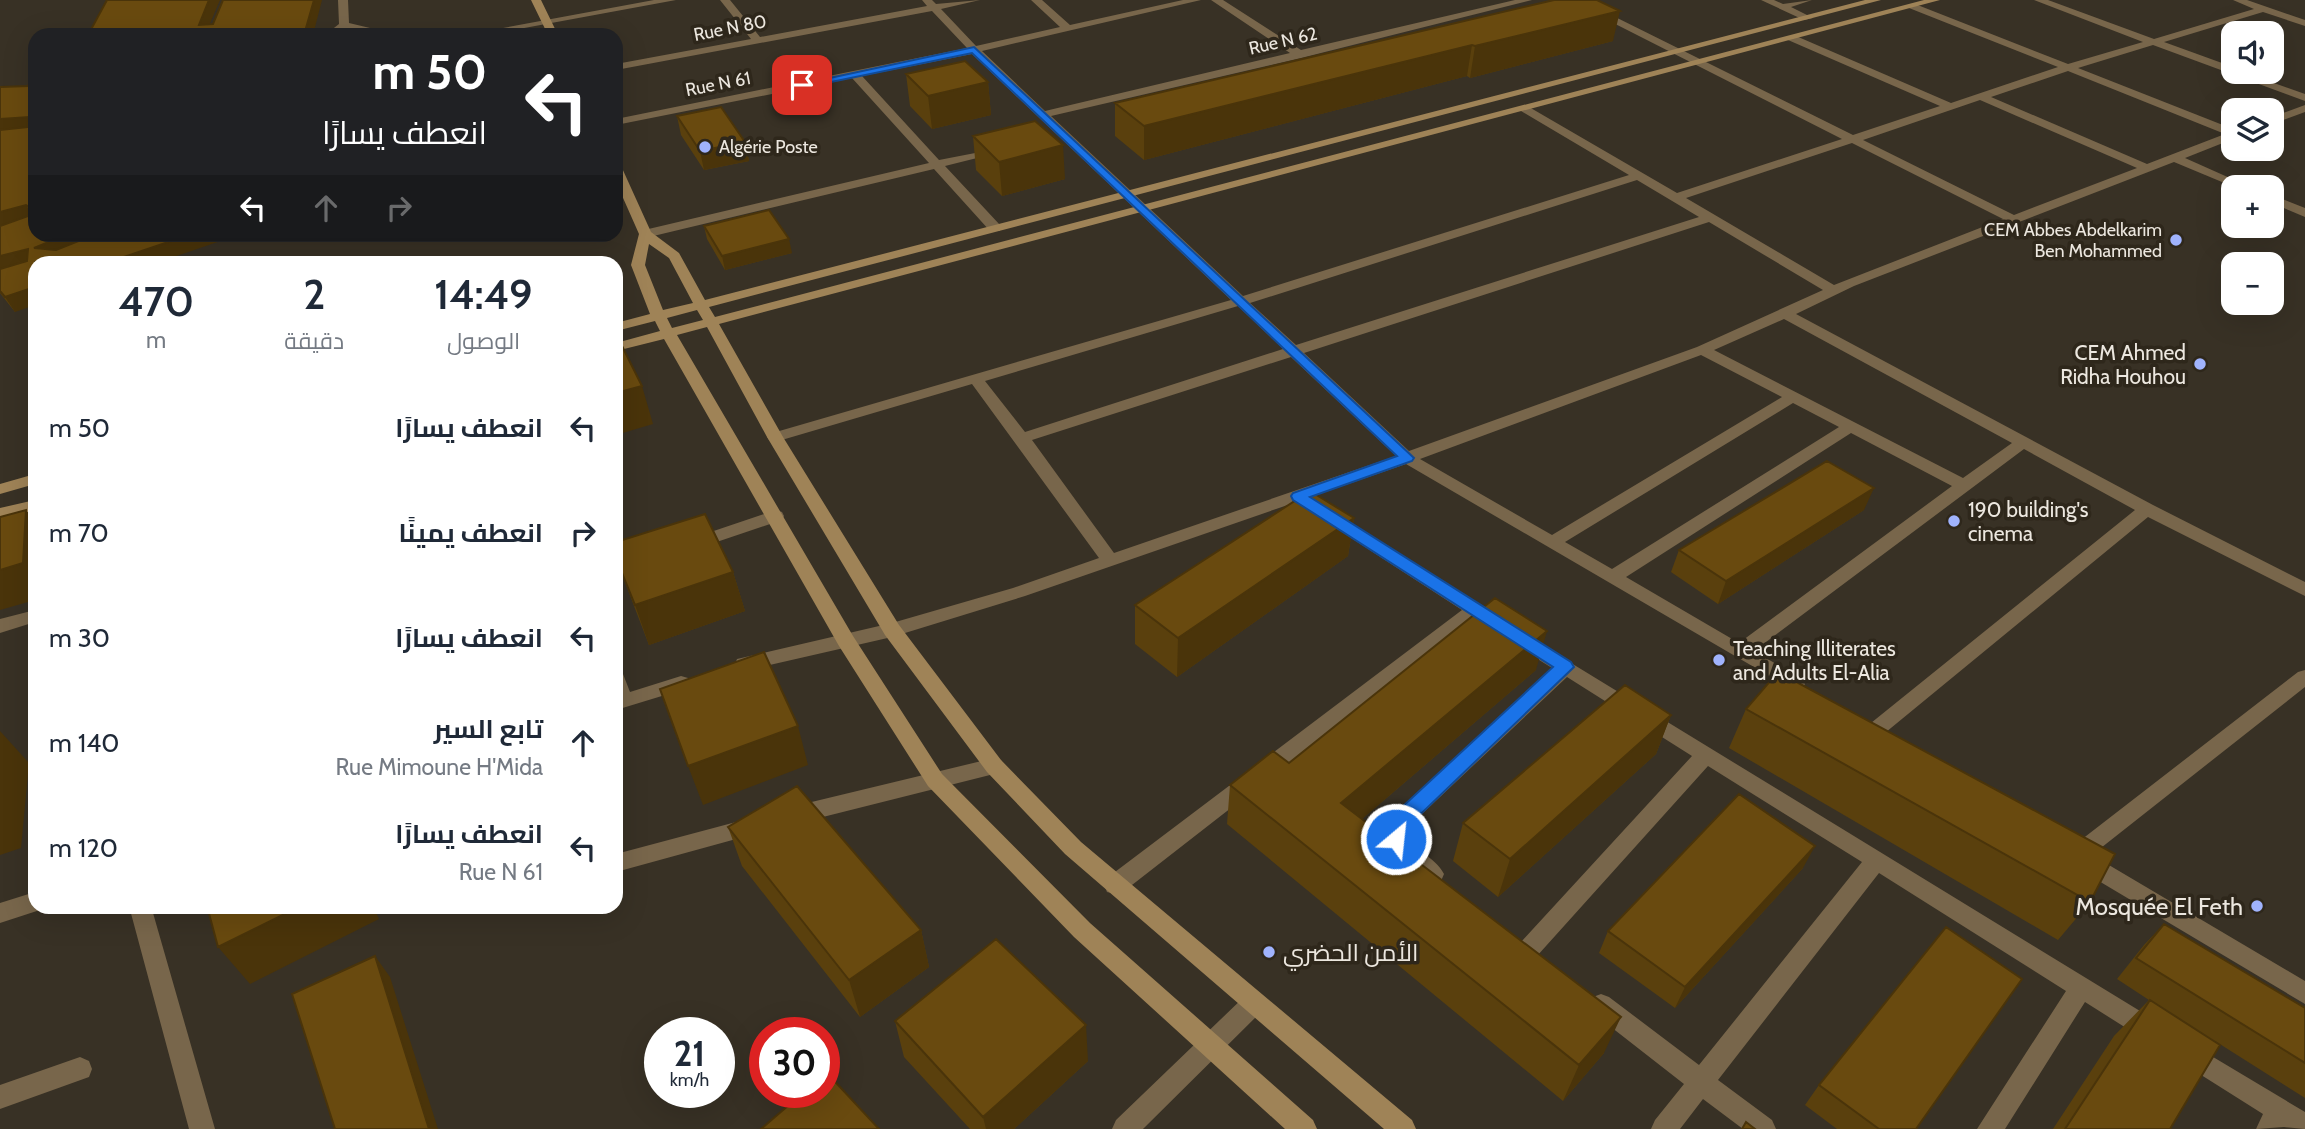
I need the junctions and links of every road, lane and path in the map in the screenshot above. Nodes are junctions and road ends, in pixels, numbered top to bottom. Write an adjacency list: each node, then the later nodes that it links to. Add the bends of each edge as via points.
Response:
1 (343, 0): 24 (street)
2 (537, 0): 22 (main road)
3 (671, 0): 22 (street)
4 (725, 0): 31 (street)
5 (975, 0): 17 (street, Rue N 80)
6 (1036, 0): 29 (street)
7 (1196, 0): 29 (street, Rue N 61)
8 (1216, 0): 35 (street)
9 (1527, 0): 35 (street, Rue N 62)
10 (1573, 0): 34 (street)
11 (1766, 0): 18 (street)
12 (1807, 0): 18 (street)
13 (1876, 0): 21 (main road)
14 (1935, 0): 19 (main road)
15 (2039, 0): 32 (street)
16 (2238, 0): 20 (street)
17 (931, 4): 31 (street, Rue N 80); 33 (street)
18 (1781, 6): 21 (street)
19 (1912, 6): 30 (main road); 39 (street)
20 (2263, 9): 23 (street); 32 (street)
21 (1808, 18): 34 (main road)
22 (545, 22): 27 (street); 28 (main road)
23 (2305, 23)
24 (344, 26): 25 (street); 26 (street)
25 (341, 28)
26 (355, 28)
27 (510, 28)
28 (549, 28)
29 (1068, 29): 33 (street, Rue N 61)
30 (1792, 38): 36 (main road); 44 (street)
31 (757, 40): 38 (street, Rue N 80)
32 (2153, 41): 37 (street); 39 (street)
33 (974, 50): 40 (street, Rue N 61); 47 (street)
34 (1680, 52): 36 (street); 60 (main road)
35 (1301, 55): 47 (street, Rue N 62)
36 (1699, 62): 46 (main road); 52 (street)
37 (2221, 66)
38 (623, 67)
39 (2067, 68): 42 (street); 50 (street)
40 (855, 75): 49 (street, Rue N 61); 55 (street)
41 (2268, 84): 43 (street)
42 (1982, 97): 44 (street); 56 (street)
43 (2305, 98)
44 (1951, 107): 52 (street)
45 (2305, 108): 48 (street)
46 (1525, 109): 57 (street); 63 (main road)
47 (1045, 114): 60 (street, via 1059,136)
48 (2284, 116)
49 (623, 121)
50 (2221, 129)
51 (2221, 139): 54 (street)
52 (1853, 140): 61 (street); 66 (street)
53 (1014, 146): 55 (street)
54 (2175, 158): 56 (street); 58 (street)
55 (937, 164): 67 (street); 68 (street)
56 (2147, 169): 66 (street)
57 (1641, 175): 61 (street); 70 (street)
58 (2221, 177)
59 (623, 184): 68 (main road)
60 (1127, 194): 63 (street); 67 (main road)
61 (1678, 197): 65 (street)
62 (2284, 204): 64 (street)
63 (1142, 209): 70 (street); 74 (main road)
64 (2305, 213)
65 (1712, 218): 69 (street); 79 (street)
66 (2013, 219): 69 (street)
67 (995, 228): 71 (main road)
68 (645, 234): 71 (main road, via 674,256); 73 (main road, via 638,265)
69 (1833, 290): 72 (street)
70 (1241, 301): 79 (street); 80 (street)
71 (704, 305): 73 (main road); 74 (main road)
72 (1785, 314): 78 (street); 85 (street)
73 (658, 315): 75 (main road); 76 (main road)
74 (714, 323): 76 (main road); 83 (main road)
75 (623, 325)
76 (670, 334): 77 (main road); 94 (main road)
77 (623, 345)
78 (1702, 350): 81 (street); 86 (street)
79 (1294, 353): 84 (street); 86 (street)
80 (975, 378): 83 (street); 84 (street)
81 (1795, 397): 82 (street); 95 (street)
82 (1852, 426): 88 (street); 98 (street)
83 (775, 437): 103 (main road)
84 (1022, 438): 97 (street)
85 (2024, 442): 88 (street); 92 (street)
86 (1407, 458): 90 (street); 95 (street)
87 (28, 481): 89 (main road)
88 (1962, 485): 105 (street)
89 (0, 489)
90 (1298, 496): 97 (street); 100 (street)
91 (28, 507): 93 (main road)
92 (2147, 509): 99 (street); 113 (street)
93 (0, 514)
94 (776, 516): 96 (street); 104 (main road)
95 (1554, 541): 98 (street)
96 (678, 550)
97 (1110, 560): 103 (street)
98 (1613, 577): 105 (street)
99 (2305, 590)
100 (1475, 610): 106 (street); 120 (street)
101 (28, 618): 102 (street)
102 (0, 626)
103 (892, 630): 104 (street); 116 (main road)
104 (846, 641): 107 (street); 117 (main road)
105 (1741, 651): 110 (street)
106 (1565, 667): 115 (street); 121 (street, via 1394,827 1396,839 1409,854)
107 (724, 670)
108 (2305, 677): 130 (street, via 2070,853)
109 (699, 678): 111 (street)
110 (1807, 691)
111 (623, 701)
112 (1851, 719): 113 (street)
113 (1873, 732): 114 (street)
114 (1895, 746)
115 (1706, 754): 118 (street); 126 (street)
116 (995, 766): 117 (street); 120 (main road)
117 (935, 780): 119 (street); 132 (main road, via 1082,930)
118 (1876, 860): 128 (street); 134 (street)
119 (623, 861)
120 (1115, 885): 131 (main road)
121 (1452, 889)
122 (28, 904): 123 (street)
123 (0, 913)
124 (142, 914): 138 (street)
125 (1507, 932): 126 (street)
126 (1529, 949): 127 (street)
127 (1550, 966)
128 (2081, 987): 136 (street, via 2169,1041); 144 (street)
129 (1583, 990): 134 (street)
130 (2305, 993)
131 (1254, 1003): 132 (street); 141 (main road)
132 (1212, 1045): 139 (street); 140 (main road)
133 (80, 1069): 135 (street)
134 (1701, 1081): 142 (street); 143 (street)
135 (0, 1097)
136 (2274, 1119): 137 (street)
137 (2305, 1126)
138 (202, 1129)
139 (1125, 1129)
140 (1304, 1129)
141 (1403, 1129)
142 (1664, 1129)
143 (1763, 1129)
144 (1990, 1129)

